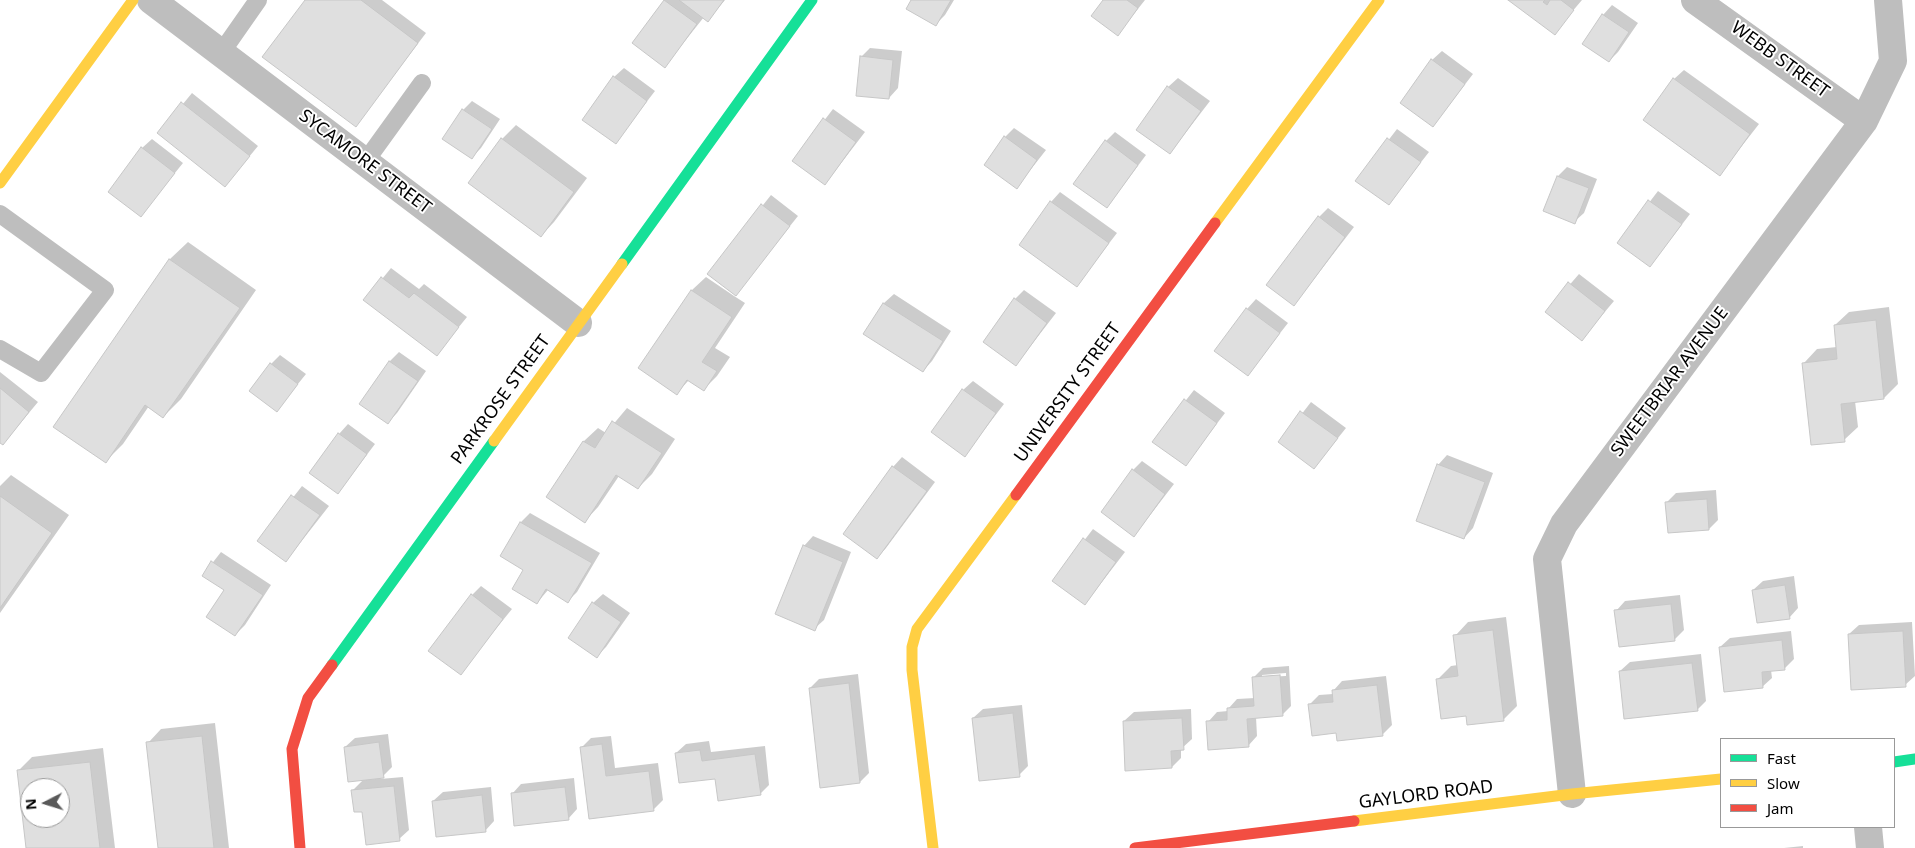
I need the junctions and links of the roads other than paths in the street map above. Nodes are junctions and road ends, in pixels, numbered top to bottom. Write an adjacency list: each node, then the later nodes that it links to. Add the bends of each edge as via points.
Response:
1 (133, 0): 12 (street)
2 (151, 0): 8 (street, SYCAMORE STREET)
3 (258, 0): 8 (lane)
4 (812, 0): 14 (street, PARKROSE STREET)
5 (1379, 0): 22 (street, UNIVERSITY STREET, via 916,629 912,670)
6 (1695, 0): 10 (street, WEBB STREET)
7 (1888, 0): 10 (street, SWEETBRIAR AVENUE, via 1893,62)
8 (221, 53): 11 (street, SYCAMORE STREET)
9 (422, 84): 11 (lane)
10 (1864, 121): 19 (street, SWEETBRIAR AVENUE, via 1564,524 1547,559)
11 (365, 162): 14 (street, SYCAMORE STREET)
12 (0, 183)
13 (0, 214): 15 (lane, via 105,290 41,373)
14 (578, 323): 21 (street, PARKROSE STREET, via 308,698 292,749)
15 (0, 349)
16 (1915, 759): 17 (street)
17 (1895, 762)
18 (1720, 779): 19 (street, GAYLORD ROAD)
19 (1572, 794): 23 (street, GAYLORD ROAD)
20 (1868, 828): 24 (street)
21 (300, 848)
22 (934, 848)
23 (1135, 848)
24 (1870, 848)

